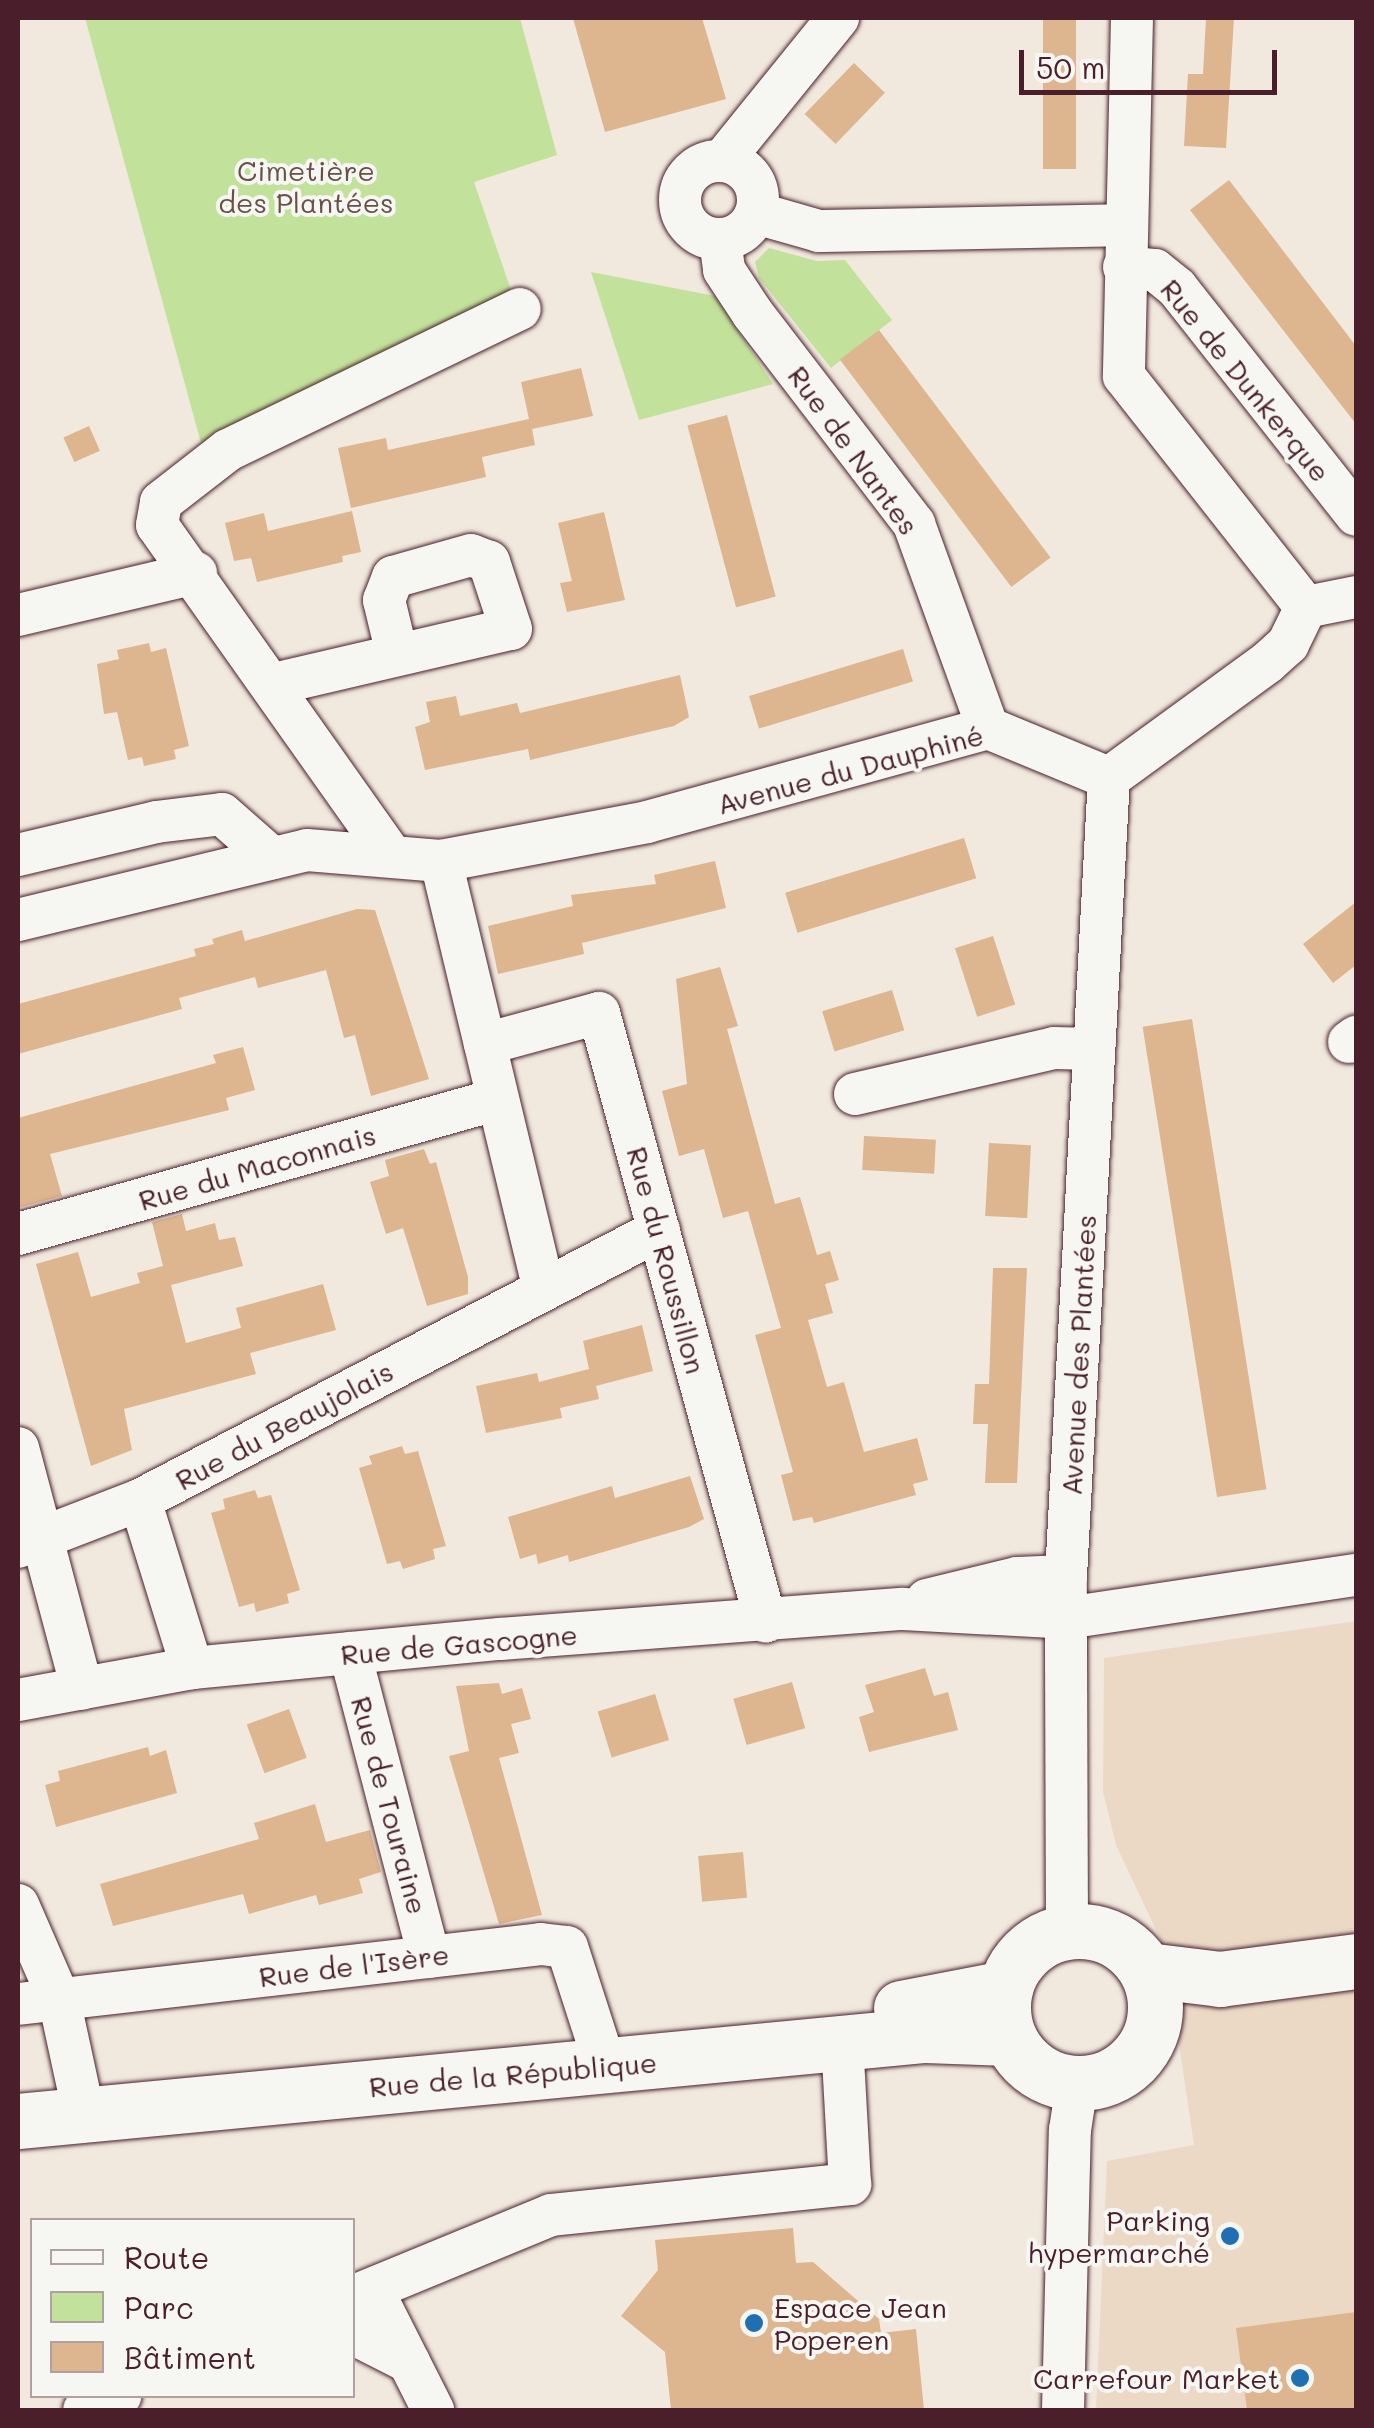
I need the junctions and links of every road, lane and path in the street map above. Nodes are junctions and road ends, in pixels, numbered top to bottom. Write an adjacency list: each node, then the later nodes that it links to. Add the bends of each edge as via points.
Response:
1 (838, 18): 3 (street)
2 (1132, 18): 5 (street)
3 (723, 160): 4 (street, via 754,182); 6 (street, via 688,174 679,194 690,228)
4 (756, 213): 5 (street, via 819,231); 6 (street, via 748,228)
5 (1124, 225): 7 (street)
6 (720, 240): 16 (street, Rue de Nantes, via 724,270 753,314 914,524)
7 (1124, 267): 9 (street, Rue de Dunkerque, via 1155,270 1177,288); 12 (street, via 1124,376)
8 (520, 309): 10 (street, via 228,450 176,484 161,502 157,525)
9 (1356, 514)
10 (196, 573): 13 (street); 15 (street)
11 (1356, 597): 12 (street)
12 (1306, 607): 17 (street, via 1288,644 1268,662)
13 (18, 615)
14 (397, 654): 15 (street)
15 (274, 684): 18 (street)
16 (988, 728): 17 (street, Avenue du Dauphiné); 21 (street, Avenue du Dauphiné, via 648,822)
17 (1110, 778): 24 (street, Avenue des Plantées)
18 (390, 854): 20 (street, Avenue du Dauphiné, via 307,850); 21 (street, Avenue du Dauphiné)
19 (18, 855): 20 (street, via 156,822 222,814)
20 (272, 858): 22 (street, Avenue du Dauphiné)
21 (440, 861): 23 (street)
22 (18, 920)
23 (485, 1044): 26 (street); 27 (street, Rue du Roussillon, via 600,1012)
24 (1094, 1048): 25 (street, via 1054,1048); 33 (street, Avenue des Plantées)
25 (855, 1094)
26 (496, 1100): 28 (street, Rue du Maconnais); 29 (street)
27 (659, 1230): 29 (street, Rue du Beaujolais); 37 (street, Rue du Roussillon)
28 (18, 1234)
29 (544, 1289): 31 (street, Rue du Beaujolais)
30 (18, 1448): 32 (street)
31 (140, 1500): 32 (street, Rue du Beaujolais); 39 (street)
32 (30, 1544): 40 (street)
33 (1066, 1576): 35 (street, Rue de Gascogne, via 1017,1578); 36 (street, Avenue des Plantées)
34 (1356, 1576): 36 (street, Rue de Gascogne)
35 (904, 1609): 36 (street, Rue de Gascogne); 37 (street, Rue de Gascogne)
36 (1067, 1618): 43 (street, Avenue des Plantées)
37 (766, 1622): 38 (street, Rue de Gascogne)
38 (350, 1653): 39 (street, Rue de Gascogne); 44 (street, Rue de Touraine)
39 (192, 1668): 40 (street, Rue de Gascogne)
40 (82, 1689): 41 (street, Rue de Gascogne)
41 (18, 1700)
42 (18, 1904): 48 (street)
43 (1066, 1932): 46 (main road, via 1113,1938); 49 (main road, via 1028,1951)
44 (429, 1957): 48 (street, Rue de l'Isère); 52 (street, Rue de l'Isère, via 541,1944 567,1948)
45 (1356, 1961): 46 (main road, via 1220,1979)
46 (1146, 1970): 50 (main road, via 1156,1997)
47 (1356, 1989): 50 (main road, via 1221,2007)
48 (38, 2001): 55 (street)
49 (1007, 2013): 51 (main road, Rue de la République, via 925,2035); 52 (main road, Rue de la République, via 923,2006); 53 (main road, via 1036,2071)
50 (1154, 2026): 53 (main road, via 1126,2068)
51 (842, 2042): 52 (main road, Rue de la République); 57 (street, via 850,2184 551,2215)
52 (600, 2049): 55 (main road, Rue de la République)
53 (1078, 2084): 63 (street, via 1070,2130)
54 (18, 2089): 55 (main road, Rue de la République)
55 (82, 2099): 56 (main road, Rue de la République)
56 (18, 2121)
57 (362, 2293): 59 (street)
58 (355, 2335): 59 (street)
59 (409, 2362): 62 (street)
60 (115, 2398): 61 (street)
61 (84, 2410)
62 (433, 2410)
63 (1063, 2410)

